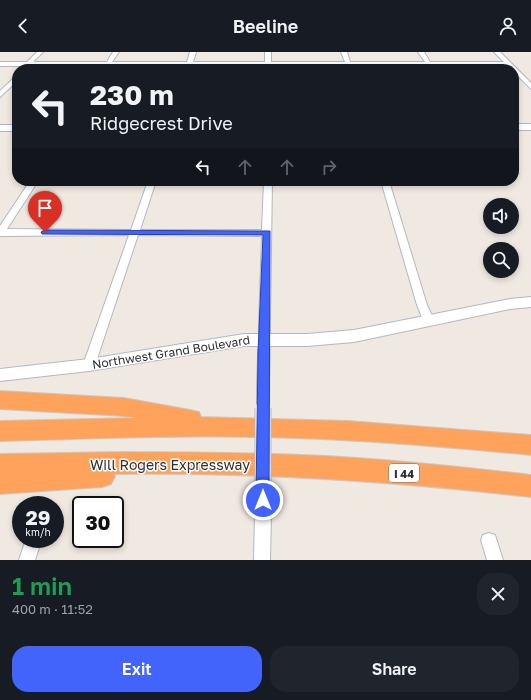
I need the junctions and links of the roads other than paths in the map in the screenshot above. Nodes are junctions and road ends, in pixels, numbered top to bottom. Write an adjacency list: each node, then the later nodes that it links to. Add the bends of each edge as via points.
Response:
1 (40, 52): 9 (street)
2 (116, 52): 10 (street)
3 (193, 52): 11 (street)
4 (268, 52): 12 (street)
5 (344, 52): 13 (street)
6 (421, 52): 14 (street)
7 (498, 52): 15 (street)
8 (0, 64): 9 (street)
9 (29, 64)
10 (110, 64)
11 (190, 64)
12 (268, 64)
13 (348, 64)
14 (429, 64)
15 (509, 64)
16 (519, 74): 18 (street)
17 (12, 82): 19 (street)
18 (531, 87)
19 (0, 95)
20 (519, 127): 23 (street)
21 (0, 128): 22 (street)
22 (12, 128)
23 (530, 128)
24 (31, 186): 29 (street)
25 (150, 186): 28 (street)
26 (268, 186): 30 (street)
27 (386, 186): 32 (street)
28 (134, 232): 29 (street); 30 (street); 34 (street)
29 (0, 233)
30 (267, 233): 33 (street)
31 (531, 302): 32 (street, Northwest Grand Boulevard, via 510,304)
32 (429, 322): 33 (street, Northwest Grand Boulevard, via 354,336 300,340)
33 (264, 339): 34 (street, Northwest Grand Boulevard); 47 (street, bridge)
34 (89, 365): 35 (street, Northwest Grand Boulevard)
35 (0, 375)
36 (0, 400): 37 (highway, via 124,407)
37 (239, 427): 38 (highway); 39 (highway, via 378,432)
38 (0, 431)
39 (531, 445)
40 (248, 464): 41 (highway, Will Rogers Expressway / I 44); 42 (highway); 43 (highway, Will Rogers Expressway / I 44, via 437,475)
41 (0, 465)
42 (0, 483)
43 (531, 486)
44 (489, 540): 48 (street)
45 (31, 548): 46 (street)
46 (28, 560)
47 (262, 560)
48 (495, 560)

